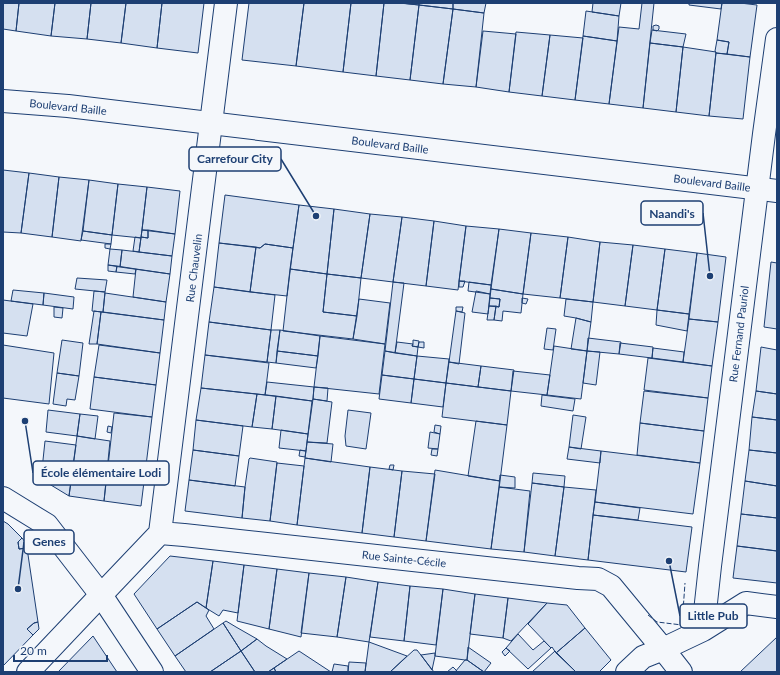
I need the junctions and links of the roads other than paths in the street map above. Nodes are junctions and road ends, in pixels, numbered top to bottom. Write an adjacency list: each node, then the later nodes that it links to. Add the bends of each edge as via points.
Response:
1 (226, 3): 4 (street, Rue Chauvelin)
2 (777, 39): 5 (street, Rue Fernand Pauriol)
3 (3, 101): 4 (street, Boulevard Baille, via 68,106)
4 (211, 124): 5 (street, Boulevard Baille); 7 (street, Rue Chauvelin)
5 (767, 190): 10 (street, Rue Fernand Pauriol, via 710,566)
6 (3, 498): 8 (street, via 47,525)
7 (160, 533): 8 (street); 11 (street, Rue Sainte-Cécile, via 598,579 611,586)
8 (101, 595): 12 (street); 13 (street)
9 (777, 606): 10 (street, via 746,603)
10 (704, 630): 11 (street)
11 (663, 649): 14 (street, via 643,657); 15 (street, Rue Sainte-Cécile)
12 (30, 671)
13 (152, 672)
14 (627, 672)
15 (681, 672)

